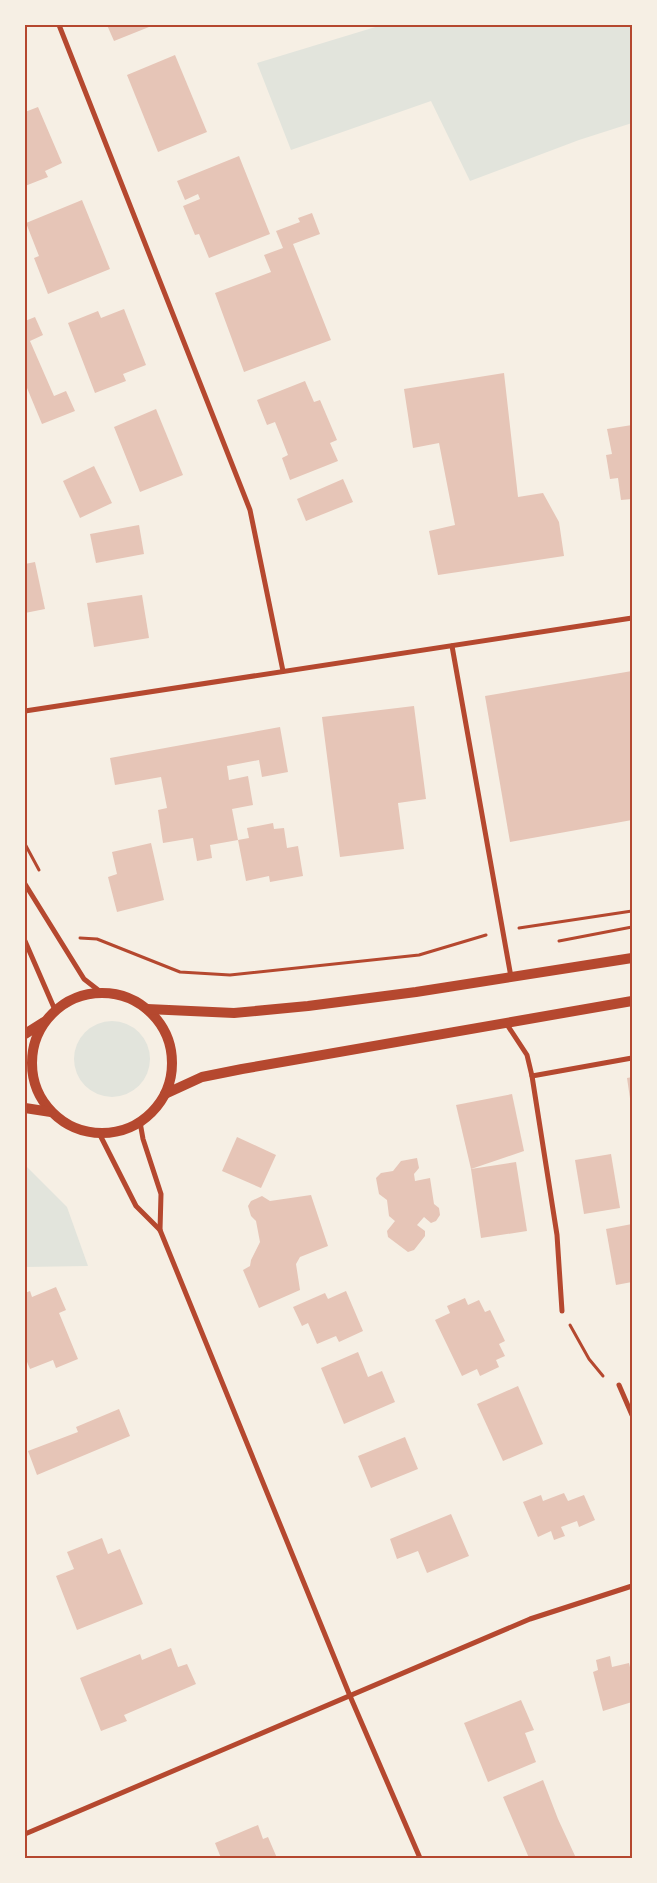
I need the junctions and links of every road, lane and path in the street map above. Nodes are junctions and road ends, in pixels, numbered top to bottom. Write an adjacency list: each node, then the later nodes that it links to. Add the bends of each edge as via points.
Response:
1 (59, 25): 4 (street, via 250,510)
2 (632, 618): 3 (street)
3 (452, 646): 4 (street); 9 (street)
4 (283, 671): 5 (street)
5 (25, 711)
6 (25, 884): 12 (street)
7 (632, 911): 9 (path)
8 (632, 927): 10 (path)
9 (501, 930): 12 (path, via 419,955 230,974 180,972 97,939 80,938); 14 (street)
10 (559, 940)
11 (25, 941): 18 (street)
12 (63, 947): 15 (street, via 84,979)
13 (632, 958): 14 (main road)
14 (511, 977): 17 (main road, via 416,992 234,1013)
15 (102, 993): 17 (main road, via 134,1000); 18 (main road, via 75,998)
16 (632, 1001): 20 (main road)
17 (147, 1009): 24 (main road, via 158,1020 170,1045 172,1070)
18 (55, 1010): 19 (main road)
19 (45, 1021): 21 (main road); 26 (main road, via 38,1034 32,1062 36,1088)
20 (505, 1021): 23 (street, via 527,1054); 24 (main road, via 202,1077)
21 (25, 1034)
22 (632, 1058): 23 (street)
23 (532, 1076): 30 (street, via 557,1235)
24 (165, 1094): 27 (main road)
25 (25, 1108): 26 (main road)
26 (51, 1112): 28 (main road, via 77,1129)
27 (140, 1122): 28 (main road, via 114,1132); 29 (street, via 161,1194)
28 (99, 1133): 29 (street, via 136,1206)
29 (160, 1230): 34 (street)
30 (562, 1311): 31 (path, via 601,1375)
31 (619, 1385): 32 (street)
32 (632, 1415)
33 (632, 1586): 34 (street, via 530,1620)
34 (350, 1696): 35 (street); 36 (street)
35 (25, 1834)
36 (420, 1858)

